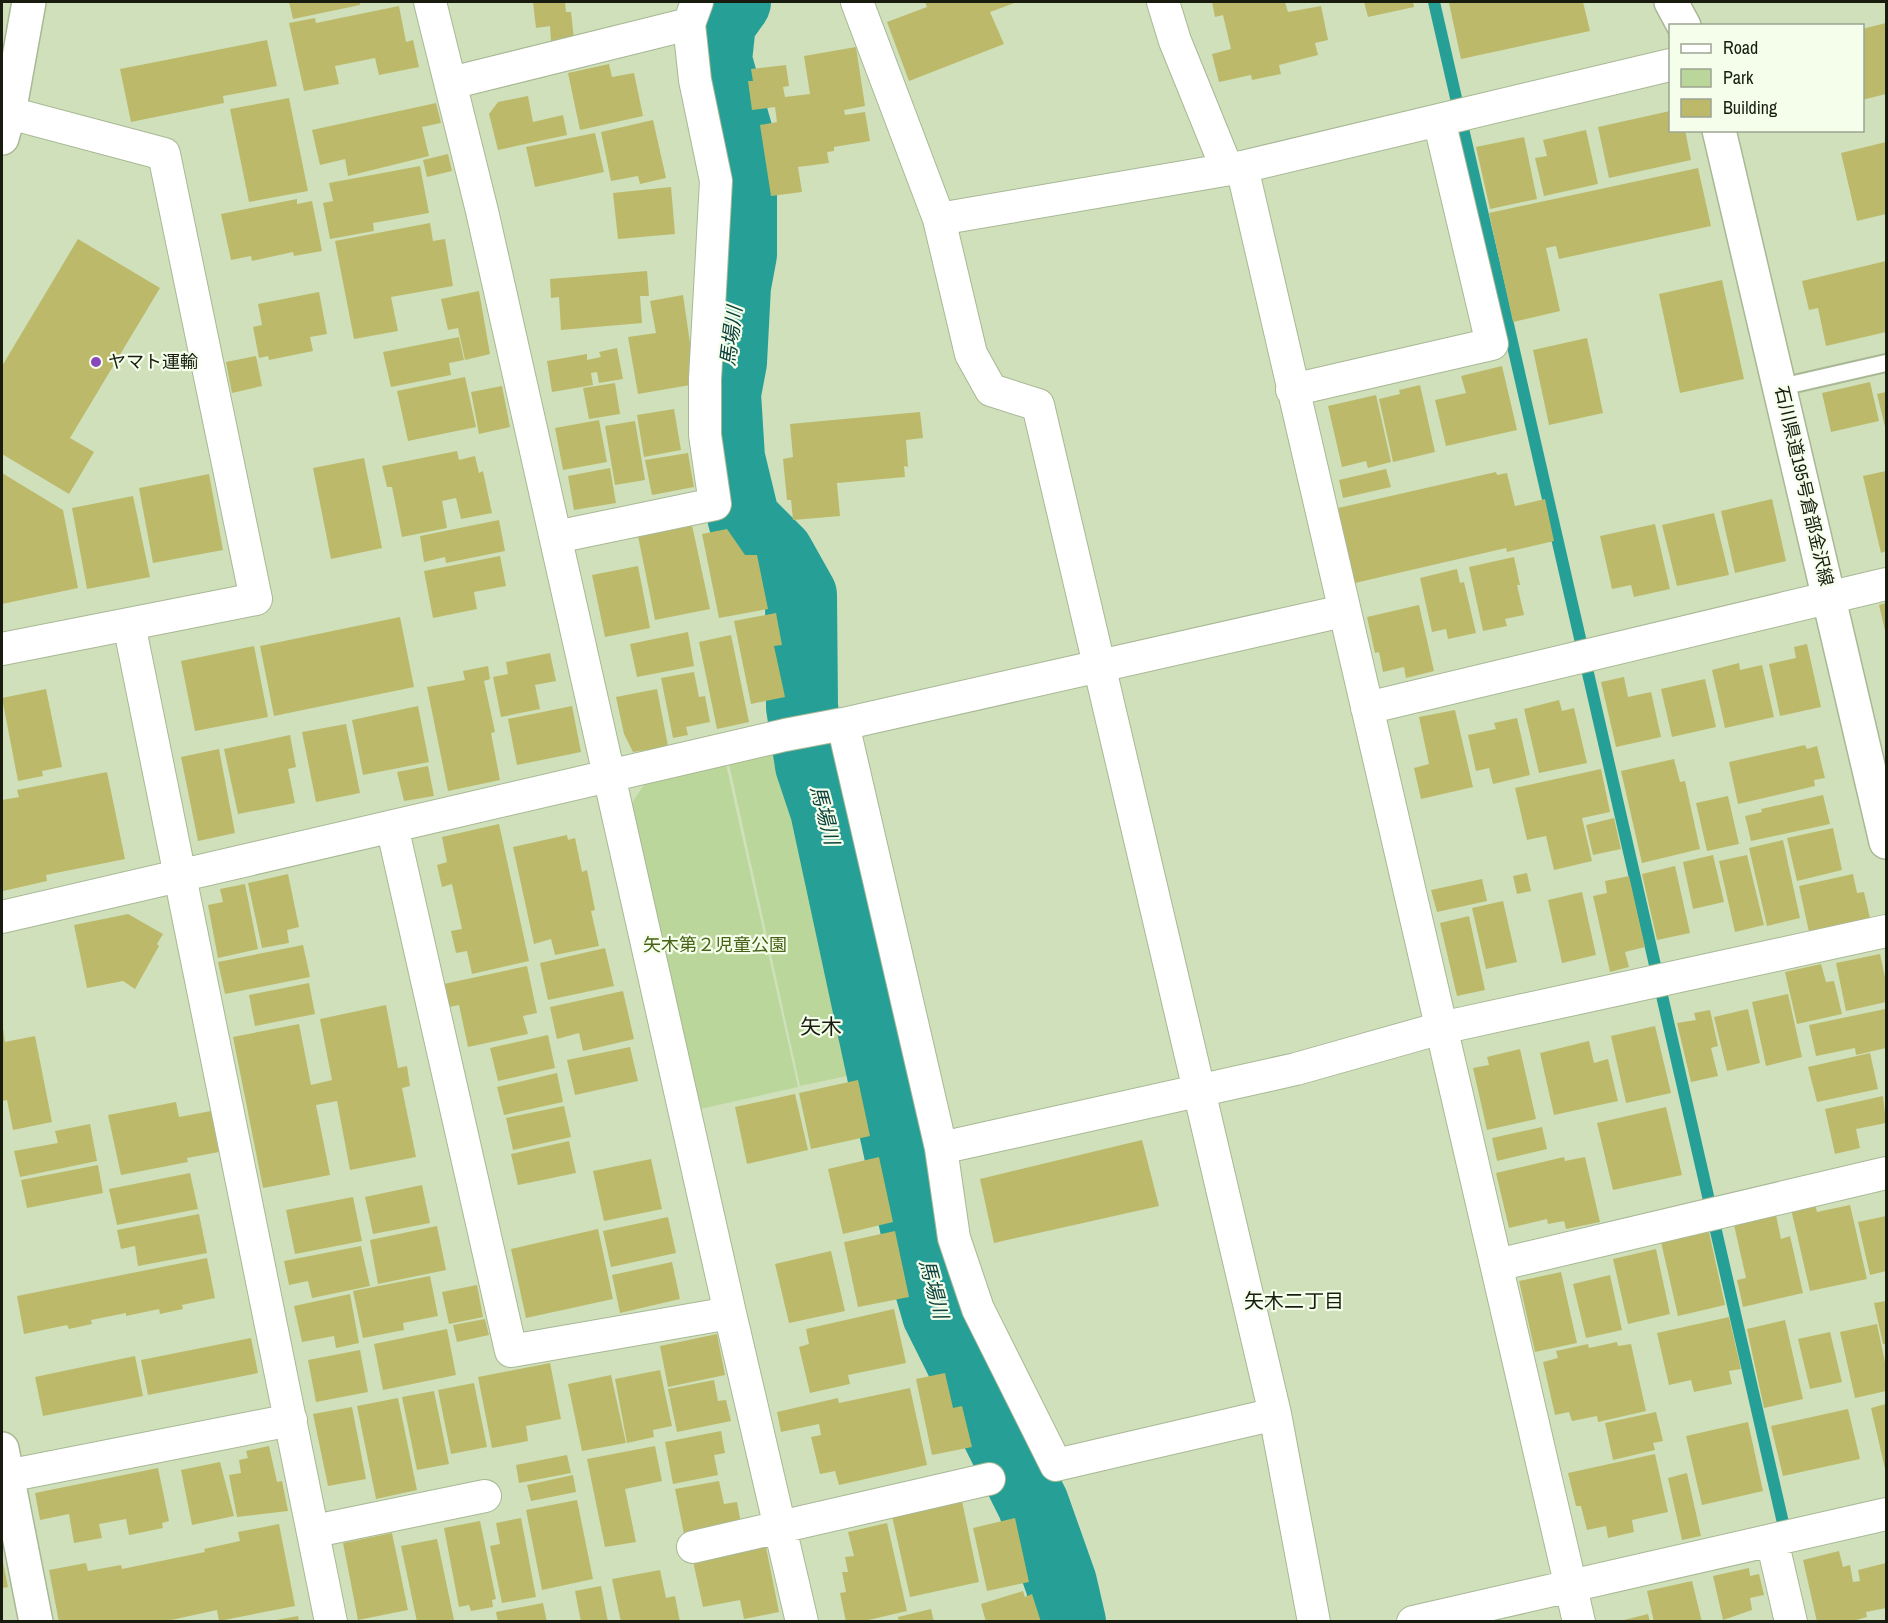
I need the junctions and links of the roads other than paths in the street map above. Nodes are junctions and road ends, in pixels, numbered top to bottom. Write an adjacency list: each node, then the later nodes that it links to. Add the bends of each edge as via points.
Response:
1 (29, 2): 11 (main road)
2 (430, 2): 9 (street)
3 (857, 2): 14 (street)
4 (1163, 2): 13 (street, via 1175,41)
5 (1671, 2): 7 (main road)
6 (693, 13): 9 (street); 18 (street, via 695,80 716,181 705,424 715,504)
7 (1682, 24)
8 (1669, 65): 10 (street)
9 (451, 83): 18 (street)
10 (1453, 117): 13 (street); 17 (street, via 1492,344)
11 (4, 121): 22 (street, via 164,154 256,599)
12 (1719, 132): 16 (main road, 石川県道195号倉部金沢線)
13 (1235, 168): 14 (street); 17 (street)
14 (939, 219): 24 (street, via 971,354 991,390 1038,405)
15 (1887, 363): 16 (lane)
16 (1781, 387): 20 (main road, 石川県道195号倉部金沢線)
17 (1292, 390): 21 (street)
18 (556, 537): 27 (street)
19 (1887, 584): 20 (street)
20 (1831, 597): 25 (street); 29 (main road, 石川県道195号倉部金沢線)
21 (1343, 611): 24 (street); 25 (street)
22 (129, 624): 23 (street); 30 (street)
23 (2, 649)
24 (1100, 666): 26 (street); 34 (street)
25 (1367, 708): 33 (street)
26 (837, 725): 27 (street); 35 (street)
27 (608, 775): 28 (street); 38 (street)
28 (392, 826): 30 (street); 38 (street, via 511,1351)
29 (1887, 842)
30 (181, 875): 31 (street); 40 (street)
31 (2, 917)
32 (1887, 931): 33 (street)
33 (1441, 1028): 34 (street, via 1296,1070); 37 (street)
34 (1200, 1091): 35 (street); 39 (street)
35 (941, 1148): 39 (street, via 954,1238 978,1309 1056,1465)
36 (1887, 1173): 37 (street)
37 (1497, 1265): 49 (street)
38 (730, 1312): 45 (street)
39 (1275, 1414): 53 (street)
40 (291, 1420): 41 (street); 46 (street)
41 (4, 1462): 50 (main road)
42 (989, 1479): 45 (street)
43 (485, 1496): 46 (street)
44 (1887, 1514): 47 (street)
45 (781, 1527): 48 (street); 52 (street)
46 (315, 1531): 51 (street)
47 (1781, 1538): 49 (street); 56 (street)
48 (693, 1547)
49 (1571, 1588): 54 (street); 55 (street)
50 (36, 1622)
51 (331, 1622)
52 (802, 1622)
53 (1314, 1622)
54 (1413, 1622)
55 (1579, 1622)
56 (1791, 1622)

